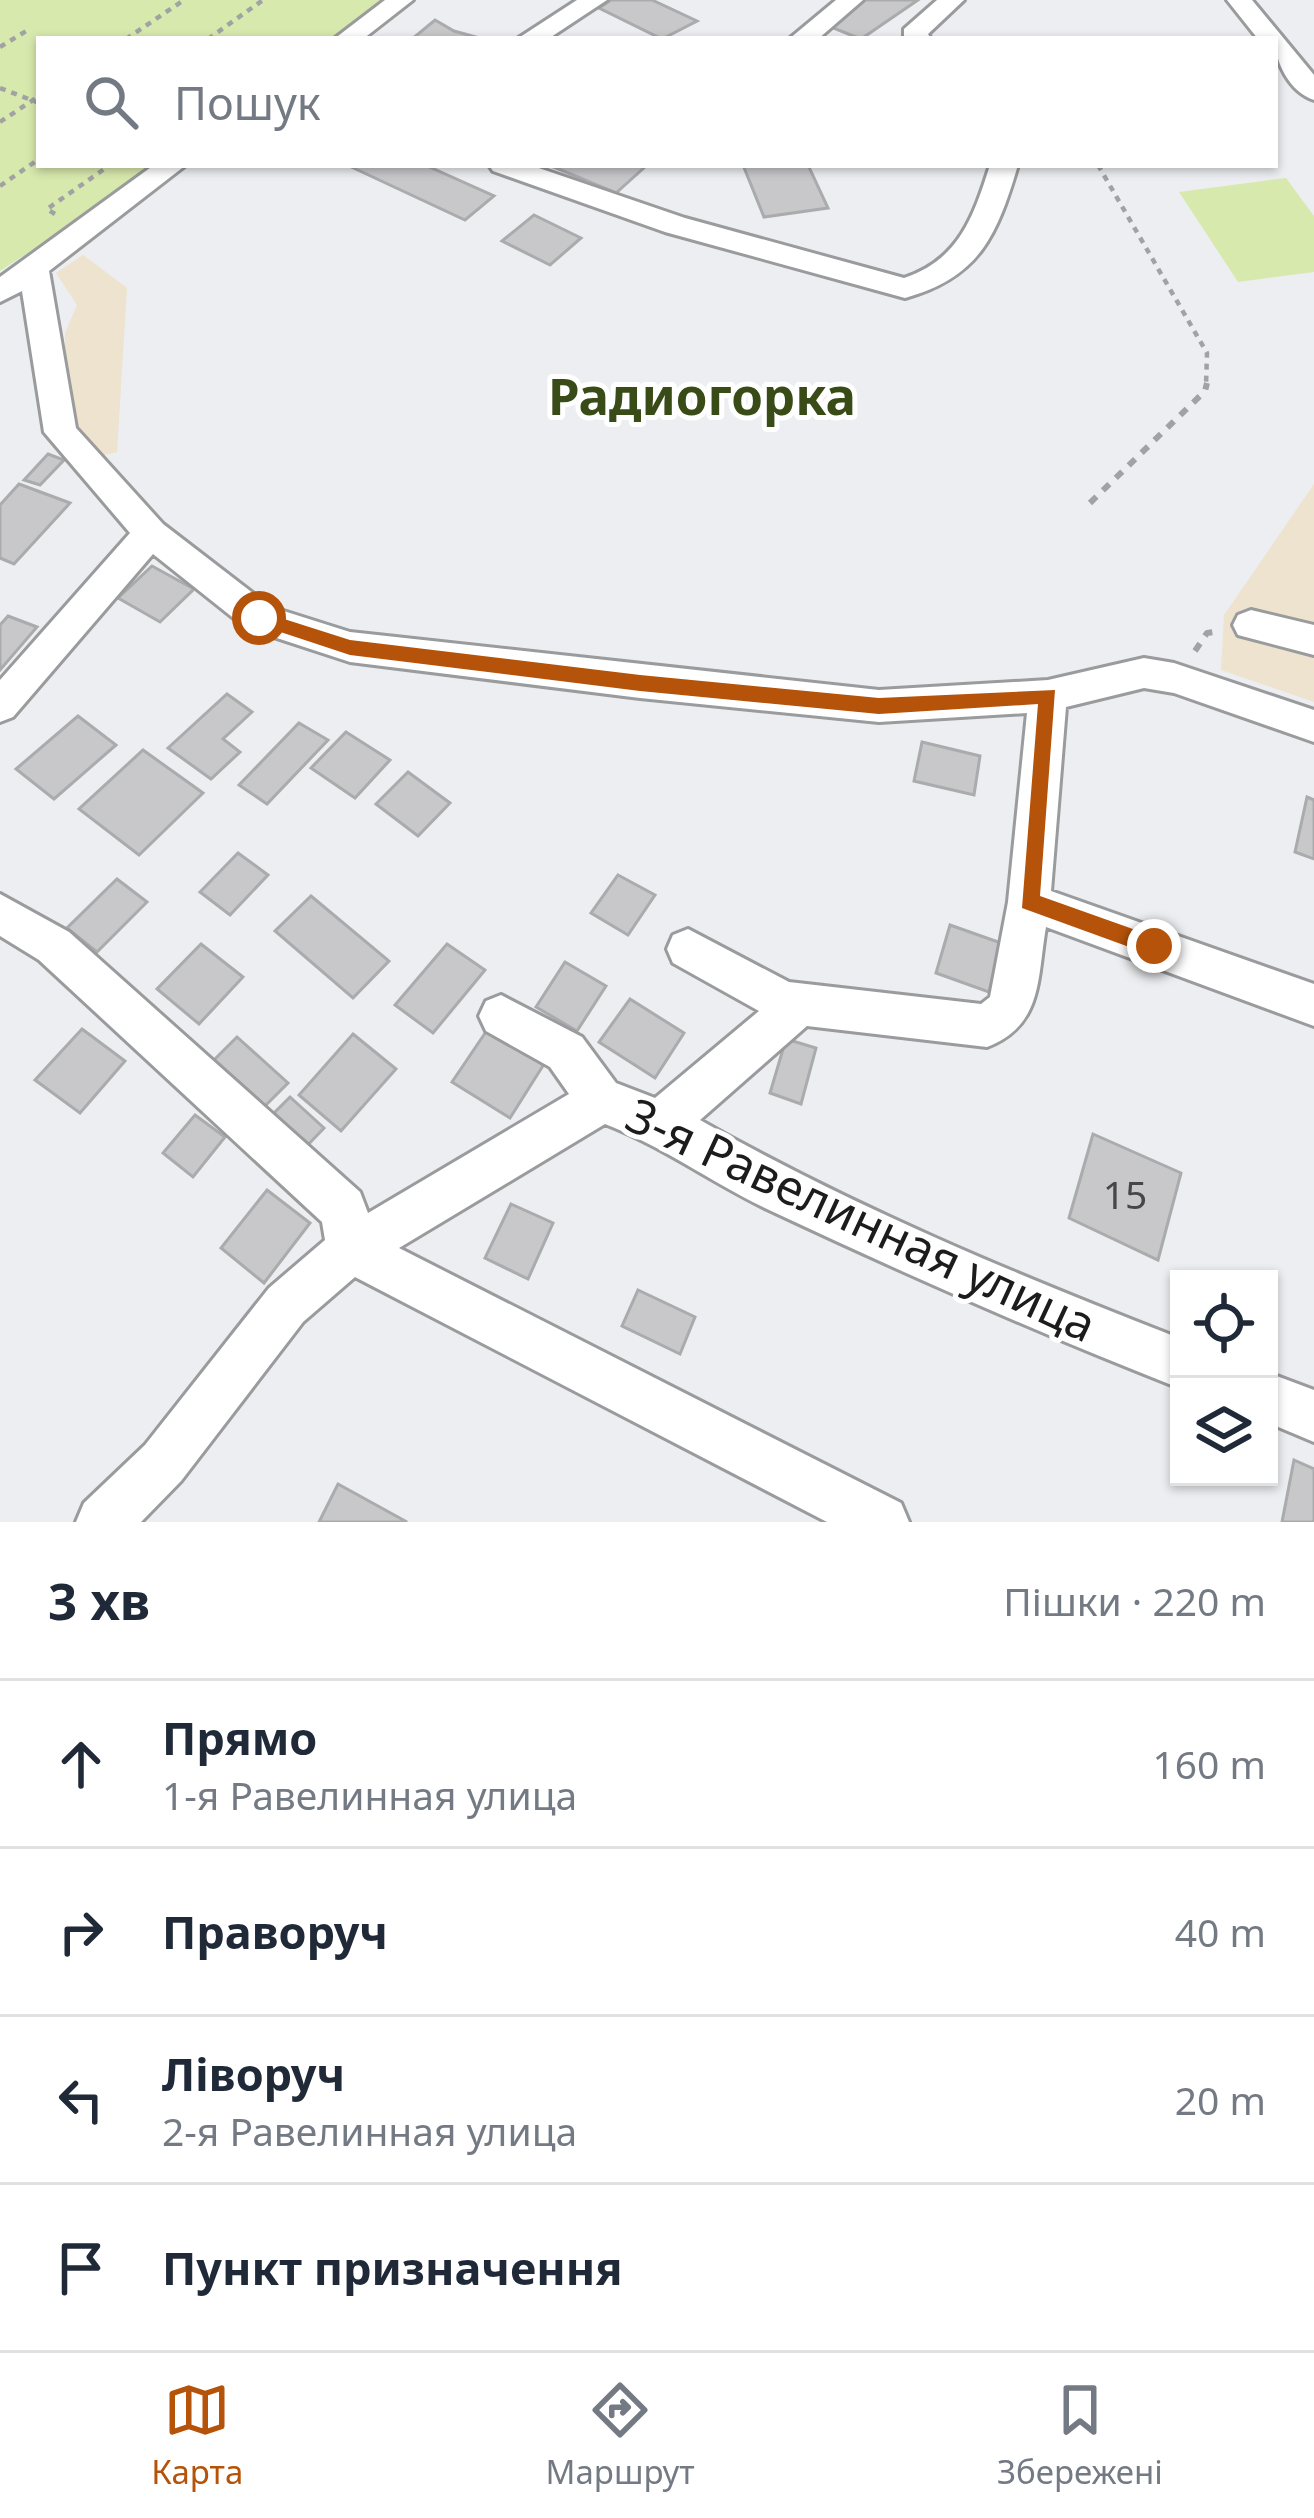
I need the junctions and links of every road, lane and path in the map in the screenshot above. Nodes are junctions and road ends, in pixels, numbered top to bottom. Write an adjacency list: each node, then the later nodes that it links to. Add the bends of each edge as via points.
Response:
1 (184, 0): 9 (path)
2 (262, 0): 10 (path)
3 (401, 0): 11 (street)
4 (595, 0): 12 (street)
5 (851, 0): 13 (street)
6 (952, 0): 14 (street)
7 (1239, 0): 15 (street)
8 (28, 31): 16 (path)
9 (130, 36)
10 (212, 36)
11 (351, 36)
12 (540, 36)
13 (806, 36)
14 (915, 36)
15 (1269, 36)
16 (0, 47)
17 (1278, 47): 19 (street)
18 (0, 88): 20 (path)
19 (1314, 92)
20 (36, 100)
21 (36, 101): 22 (path)
22 (0, 122)
23 (36, 161): 28 (path)
24 (168, 168): 29 (street)
25 (512, 168): 26 (street, via 675,225 905,288 961,262)
26 (1003, 168)
27 (1100, 168): 31 (path, via 1210,368 1205,391)
28 (0, 186)
29 (33, 265): 30 (street); 32 (street, via 60,432)
30 (0, 292)
31 (1090, 503)
32 (151, 533): 36 (street, via 259,618 350,647 879,706); 37 (street)
33 (1251, 625): 34 (street); 35 (path, via 1207,634)
34 (1314, 640)
35 (1174, 677): 36 (street, via 1144,673); 38 (street)
36 (1048, 696): 39 (street)
37 (0, 706)
38 (1314, 726)
39 (1029, 902): 42 (street, via 1010,1009 987,1026); 43 (street)
40 (0, 914): 47 (street, via 54,946 343,1209)
41 (688, 949): 42 (street)
42 (800, 1004): 46 (street)
43 (1314, 1005)
44 (501, 1016): 45 (street, 3-я Равелинная улица, via 566,1052)
45 (601, 1100): 46 (street, 3-я Равелинная улица); 47 (street)
46 (662, 1123): 48 (street, 3-я Равелинная улица, via 770,1186 990,1289)
47 (351, 1249): 51 (street, via 286,1305 163,1462); 52 (street)
48 (1170, 1359)
49 (1278, 1402): 50 (street)
50 (1314, 1416)
51 (103, 1522)
52 (882, 1522)

